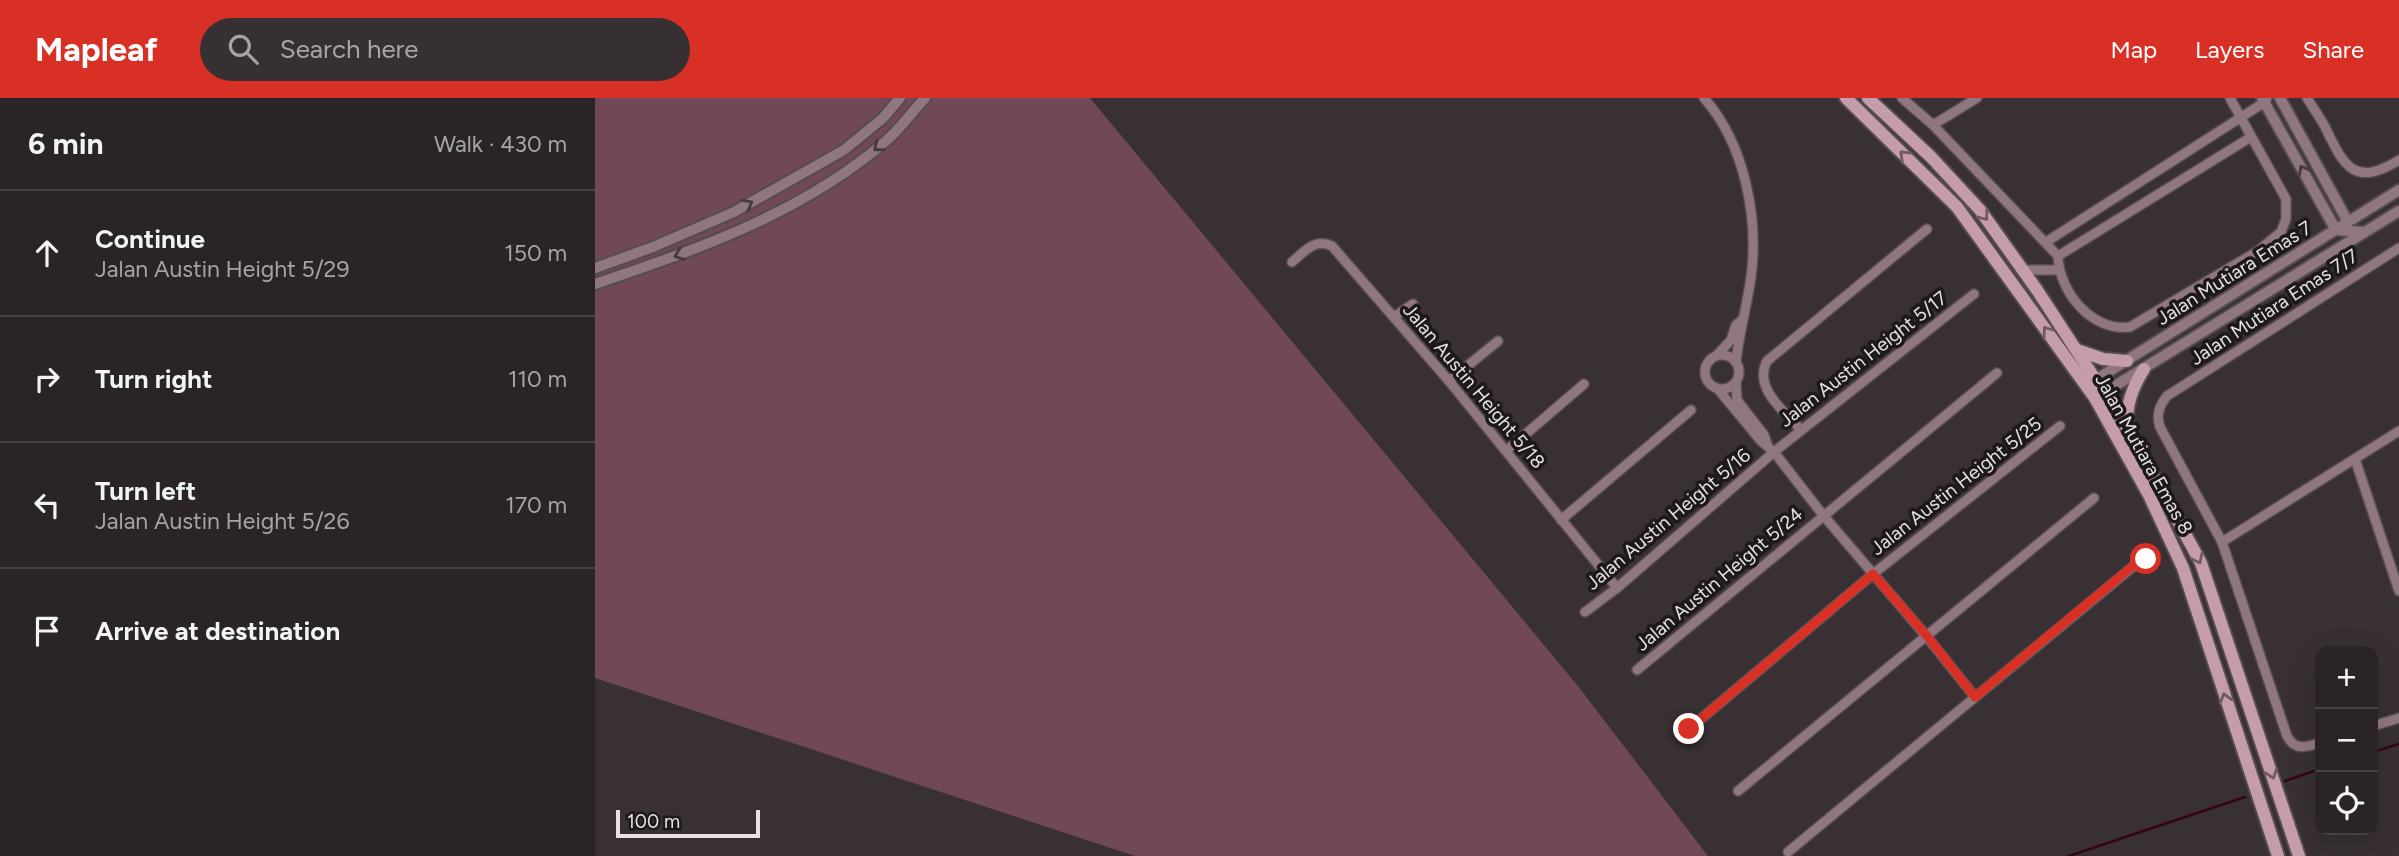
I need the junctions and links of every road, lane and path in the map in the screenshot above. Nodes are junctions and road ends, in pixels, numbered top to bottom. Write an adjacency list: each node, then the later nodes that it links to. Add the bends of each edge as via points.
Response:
1 (900, 98): 26 (street, one-way to 1, via 745,206 844,150)
2 (925, 98): 29 (street, one-way to 29, via 888,140 843,176 795,205 684,254)
3 (1703, 98): 33 (street, via 1723,121 1744,180 1753,258)
4 (1846, 98): 43 (main road, Jalan Mutiara Emas 8, one-way to 4, via 1957,207)
5 (1868, 98): 27 (main road, Jalan Mutiara Emas 8, one-way to 27, via 1980,210)
6 (1902, 98): 13 (street)
7 (1977, 98): 13 (street)
8 (2230, 98): 12 (street)
9 (2280, 98): 18 (street)
10 (2307, 98): 15 (street, via 2336,152 2350,168 2378,172)
11 (2265, 100): 12 (street); 18 (street, one-way to 11)
12 (2239, 117): 14 (street); 21 (street)
13 (1933, 125): 21 (street)
14 (2251, 137): 24 (street); 28 (street, via 2286,200 2286,219 2277,237 2257,251 2130,327 2105,325 2090,316)
15 (2399, 160)
16 (2399, 190): 18 (street, Jalan Mutiara Emas 7)
17 (2399, 211): 20 (street, Jalan Mutiara Emas 7)
18 (2343, 228): 20 (street); 23 (street); 37 (street, Jalan Mutiara Emas 7)
19 (1927, 229): 50 (street, via 1767,361 1764,385)
20 (2364, 232): 23 (street, Jalan Mutiara Emas 7)
21 (2046, 242): 24 (street)
22 (2399, 248): 58 (street, Jalan Mutiara Emas 7/7, via 2162,402 2160,427)
23 (2333, 251): 39 (street, Jalan Mutiara Emas 7)
24 (2058, 256): 28 (street)
25 (1292, 262): 32 (street, Jalan Austin Height 5/18, via 1312,245 1323,242 1332,246)
26 (595, 268)
27 (2023, 270): 28 (street); 35 (main road, Jalan Mutiara Emas 8)
28 (2059, 270)
29 (595, 284)
30 (1975, 294): 50 (street, Jalan Austin Height 5/17)
31 (1413, 304): 32 (street)
32 (1394, 317): 41 (street, Jalan Austin Height 5/18)
33 (1742, 320): 36 (street); 38 (street)
34 (1498, 341): 41 (street)
35 (2077, 350): 37 (main road); 43 (main road, Jalan Mutiara Emas 8)
36 (1717, 355): 38 (street, via 1728,355); 45 (street, via 1705,372 1708,382)
37 (2127, 361): 43 (street, Jalan Mutiara Emas 7)
38 (1736, 362): 42 (street)
39 (2144, 369): 46 (street, Jalan Mutiara Emas 7); 49 (main road, via 2130,397)
40 (1997, 373): 56 (street, Jalan Austin Height 5/24)
41 (1449, 381): 53 (street, Jalan Austin Height 5/18)
42 (1736, 382): 45 (street); 52 (street, via 1737,400)
43 (2092, 383): 46 (main road, Jalan Mutiara Emas 8)
44 (1584, 384): 53 (street)
45 (1717, 388): 52 (street)
46 (2100, 395): 49 (main road, Jalan Mutiara Emas 8); 73 (main road, Jalan Mutiara Emas 8, one-way to 46, via 2183,568)
47 (1691, 410): 57 (street)
48 (2060, 426): 60 (street, Jalan Austin Height 5/25)
49 (2127, 428): 74 (main road, Jalan Mutiara Emas 8, one-way to 74, via 2201,564)
50 (1801, 430): 52 (street, Jalan Austin Height 5/17)
51 (2399, 431): 54 (street)
52 (1770, 448): 56 (street); 61 (street, Jalan Austin Height 5/16)
53 (1506, 451): 57 (street, Jalan Austin Height 5/18)
54 (2355, 458): 58 (street); 62 (street)
55 (2094, 498): 64 (street)
56 (1823, 515): 60 (street); 65 (street, Jalan Austin Height 5/24)
57 (1561, 520): 61 (street, Jalan Austin Height 5/18)
58 (2223, 542): 70 (street, via 2289,741 2298,747)
59 (2146, 559): 66 (street)
60 (1873, 574): 64 (street); 69 (street, Jalan Austin Height 5/25)
61 (1617, 588): 63 (street, Jalan Austin Height 5/16)
62 (2399, 591)
63 (1585, 612)
64 (1927, 636): 66 (street); 71 (street)
65 (1637, 670)
66 (1975, 697): 72 (street)
67 (2399, 718): 68 (street)
68 (2378, 724)
69 (1689, 729)
70 (2315, 744)
71 (1738, 791)
72 (1788, 852)
73 (2277, 856)
74 (2299, 856)

